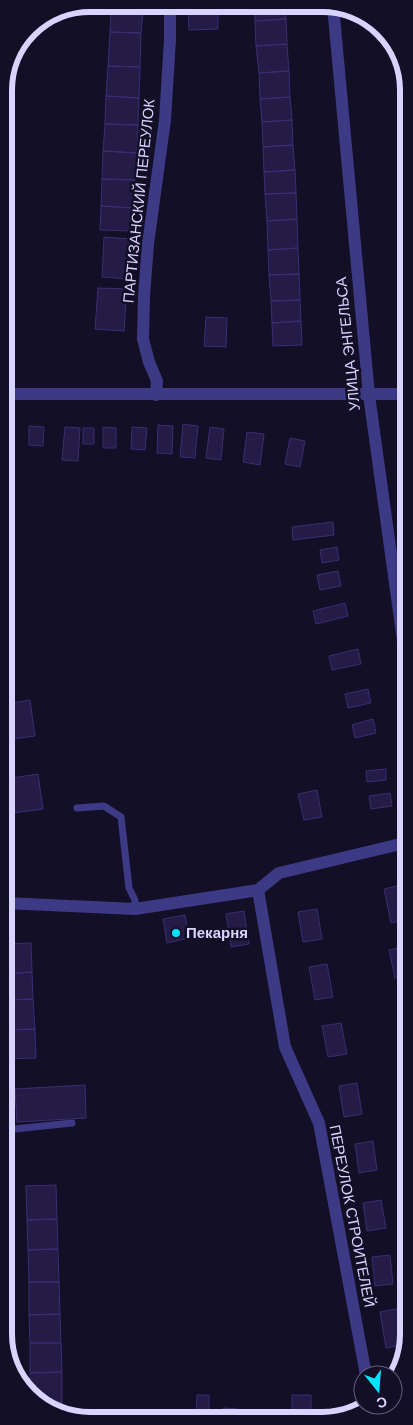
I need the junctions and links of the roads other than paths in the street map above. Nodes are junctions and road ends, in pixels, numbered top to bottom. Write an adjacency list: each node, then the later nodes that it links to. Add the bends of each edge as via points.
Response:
1 (170, 12): 5 (street, ПАРТИЗАНСКИЙ ПЕРЕУЛОК, via 165,120 144,296 143,339 157,381)
2 (333, 13): 6 (street, УЛИЦА ЭНГЕЛЬСА)
3 (13, 394): 5 (street)
4 (400, 394): 6 (street)
5 (156, 395): 6 (street)
6 (369, 395): 7 (street, УЛИЦА ЭНГЕЛЬСА)
7 (400, 619)
8 (78, 808): 12 (lane, via 104,806 121,817 128,888 135,900)
9 (400, 844): 10 (street, via 279,874)
10 (258, 890): 12 (street); 15 (street, ПЕРЕУЛОК СТРОИТЕЛЕЙ, via 285,1047 318,1123)
11 (12, 903): 12 (street)
12 (135, 909)
13 (72, 1123): 14 (lane)
14 (12, 1129)
15 (364, 1365)

